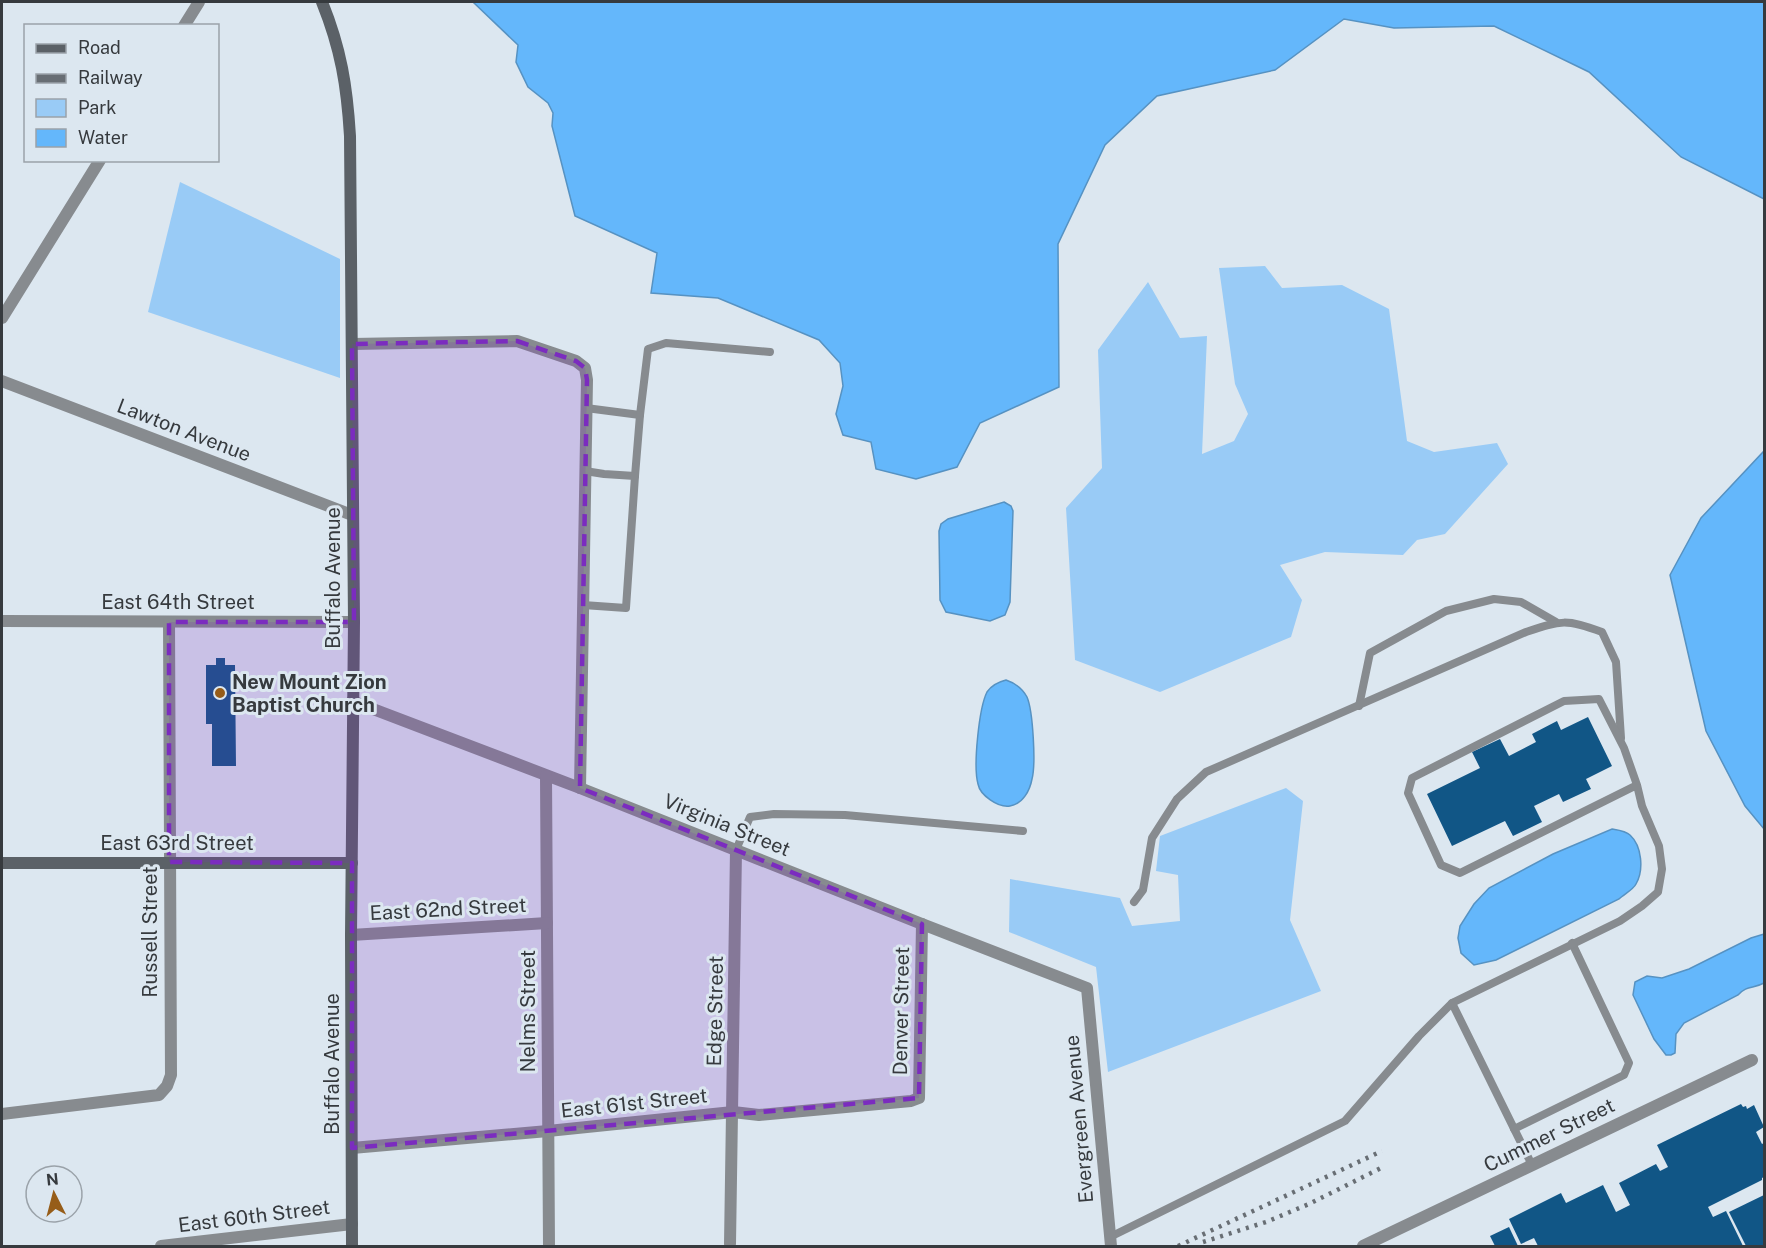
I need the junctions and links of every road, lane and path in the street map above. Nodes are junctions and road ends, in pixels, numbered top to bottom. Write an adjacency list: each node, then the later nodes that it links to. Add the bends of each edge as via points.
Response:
1 (199, 2): 3 (street)
2 (322, 2): 6 (street, Buffalo Avenue, via 348,96)
3 (185, 24)
4 (99, 162): 5 (street)
5 (2, 318)
6 (352, 344): 9 (street, via 517,341 576,361 585,368); 13 (street, Buffalo Avenue)
7 (770, 352): 10 (lane, via 666,343 648,349)
8 (2, 381): 13 (street, Lawton Avenue)
9 (586, 408): 10 (lane); 11 (street)
10 (640, 415): 12 (lane)
11 (585, 466): 12 (lane, via 604,474); 14 (street)
12 (635, 476): 14 (lane, via 626,608)
13 (352, 515): 17 (street, Buffalo Avenue)
14 (583, 605): 24 (street)
15 (2, 621): 16 (street, East 64th Street)
16 (169, 622): 17 (street, East 64th Street); 27 (street, Russell Street)
17 (354, 622): 19 (street, Buffalo Avenue)
18 (1556, 622): 20 (lane); 20 (lane, via 1521,602 1494,599 1446,611 1370,654); 21 (lane, via 1576,622 1602,632 1616,662)
19 (352, 701): 22 (street, Virginia Street); 29 (street, Buffalo Avenue)
20 (1359, 706): 30 (lane, via 1206,772 1177,799 1152,838 1143,890)
21 (1621, 743): 23 (lane); 23 (lane, via 1599,699 1564,701 1412,777 1408,793 1442,865 1460,873)
22 (546, 776): 24 (street, Virginia Street); 31 (street, Nelms Street)
23 (1637, 785): 34 (lane, via 1659,846 1662,868 1658,892 1620,921)
24 (580, 788): 26 (street, Virginia Street)
25 (1023, 831): 26 (lane, via 844,815 774,814 750,817)
26 (736, 850): 32 (street, Virginia Street); 39 (street, Edge Street)
27 (169, 862): 28 (street, East 63rd Street); 29 (street, East 63rd Street); 40 (street, Russell Street, via 171,1076 167,1086 159,1095)
28 (2, 863)
29 (352, 863): 33 (street, Buffalo Avenue)
30 (1134, 902)
31 (547, 923): 33 (street, East 62nd Street); 42 (street, Nelms Street)
32 (922, 924): 35 (street, Virginia Street); 38 (street, Denver Street)
33 (351, 935): 43 (street, Buffalo Avenue)
34 (1572, 943): 36 (lane); 41 (lane, via 1629,1063 1624,1075)
35 (1086, 988): 46 (street, Evergreen Avenue)
36 (1452, 1003): 41 (lane); 46 (lane, via 1419,1035 1345,1122)
37 (1752, 1060): 44 (street, Cummer Street)
38 (919, 1098): 39 (street, East 61st Street, via 759,1115)
39 (733, 1112): 42 (street, East 61st Street); 47 (street, Edge Street)
40 (2, 1114)
41 (1514, 1129): 44 (lane)
42 (548, 1131): 43 (street, East 61st Street); 50 (street, Nelms Street)
43 (352, 1148): 45 (street, Buffalo Avenue)
44 (1532, 1165): 51 (street, Cummer Street)
45 (352, 1224): 48 (street, East 60th Street); 49 (street, Buffalo Avenue)
46 (1110, 1242)
47 (730, 1244)
48 (161, 1246)
49 (352, 1246)
50 (549, 1246)
51 (1363, 1246)

